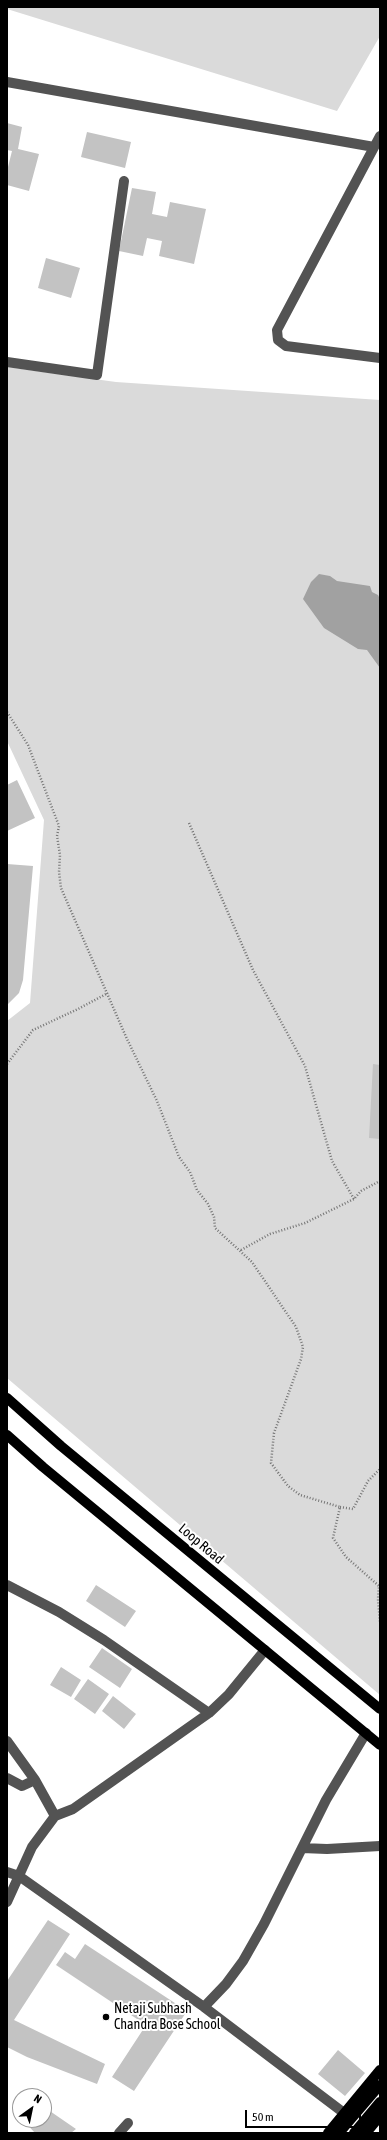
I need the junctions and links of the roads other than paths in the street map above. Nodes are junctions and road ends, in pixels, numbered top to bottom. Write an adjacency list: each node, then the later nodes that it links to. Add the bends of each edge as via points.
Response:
1 (7, 82): 3 (street)
2 (380, 136): 3 (street)
3 (374, 147): 5 (street, via 276,330 278,340 286,346)
4 (124, 181): 6 (street, via 97,375)
5 (380, 358)
6 (7, 362)
7 (7, 1398): 11 (main road, Loop Road, via 67,1451)
8 (7, 1435): 10 (main road)
9 (7, 1585): 12 (street, via 59,1612 104,1640)
10 (266, 1650): 12 (street, via 229,1694); 13 (main road)
11 (380, 1709)
12 (209, 1713): 18 (street, via 73,1809)
13 (366, 1733): 15 (main road); 20 (street, via 326,1800)
14 (7, 1741): 16 (street)
15 (380, 1745)
16 (35, 1780): 17 (street, via 22,1786); 18 (street)
17 (8, 1782)
18 (55, 1816): 22 (street, via 32,1847)
19 (380, 1846): 20 (street)
20 (302, 1848): 24 (street, via 243,1961)
21 (7, 1872): 22 (street)
22 (19, 1876): 23 (street); 24 (street)
23 (7, 1902)
24 (204, 2007): 28 (street)
25 (380, 2070): 28 (main road)
26 (380, 2085): 33 (main road)
27 (380, 2102): 34 (main road)
28 (344, 2113): 32 (main road)
29 (380, 2116): 35 (main road)
30 (128, 2123): 31 (street)
31 (119, 2133)
32 (328, 2133)
33 (339, 2133)
34 (354, 2133)
35 (366, 2133)

